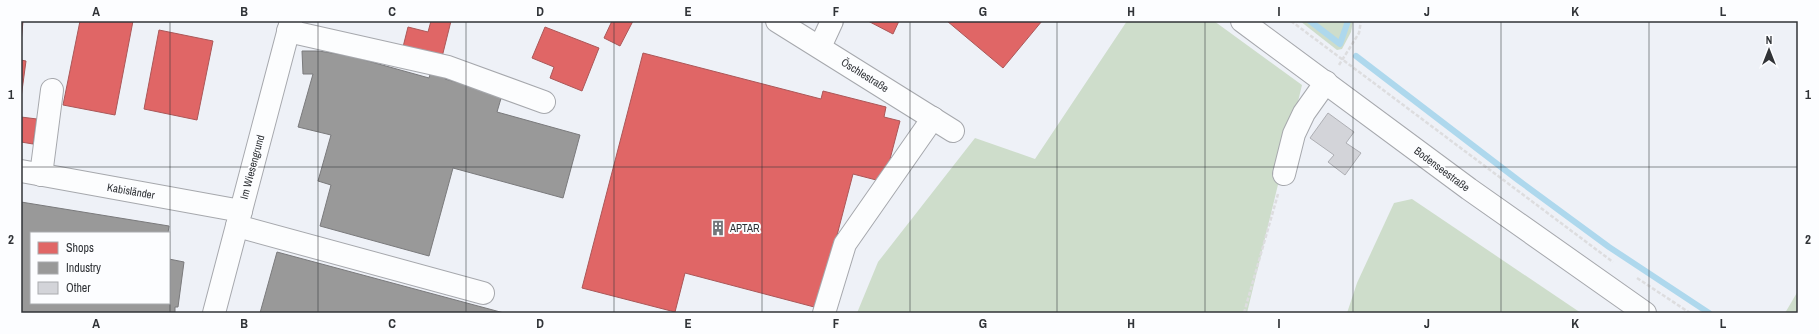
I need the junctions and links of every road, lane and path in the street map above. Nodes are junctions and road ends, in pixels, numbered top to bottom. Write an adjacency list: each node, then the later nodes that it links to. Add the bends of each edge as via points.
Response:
1 (777, 21): 7 (street, Öschlestraße)
2 (832, 21): 7 (street)
3 (1242, 21): 9 (street, Bodenseestraße)
4 (1291, 21): 8 (path)
5 (1361, 21): 8 (path, via 1359,33)
6 (289, 26): 11 (street, via 448,66); 16 (street, Im Wiesengrund)
7 (820, 47): 12 (street, Öschlestraße)
8 (1343, 60): 17 (path)
9 (1326, 82): 15 (street, via 1304,113 1294,134); 23 (street, Bodenseestraße, via 1469,189)
10 (52, 90): 14 (street)
11 (544, 102)
12 (933, 118): 13 (street, Öschlestraße); 21 (street, via 845,244)
13 (953, 130)
14 (28, 174): 16 (street, Kabisländer)
15 (1284, 174): 22 (path)
16 (239, 219): 19 (street, Kabisländer); 20 (street, Im Wiesengrund)
17 (1615, 263)
18 (1634, 277): 24 (path)
19 (483, 292)
20 (214, 313)
21 (824, 313)
22 (1244, 313)
23 (1645, 313)
24 (1690, 313)

